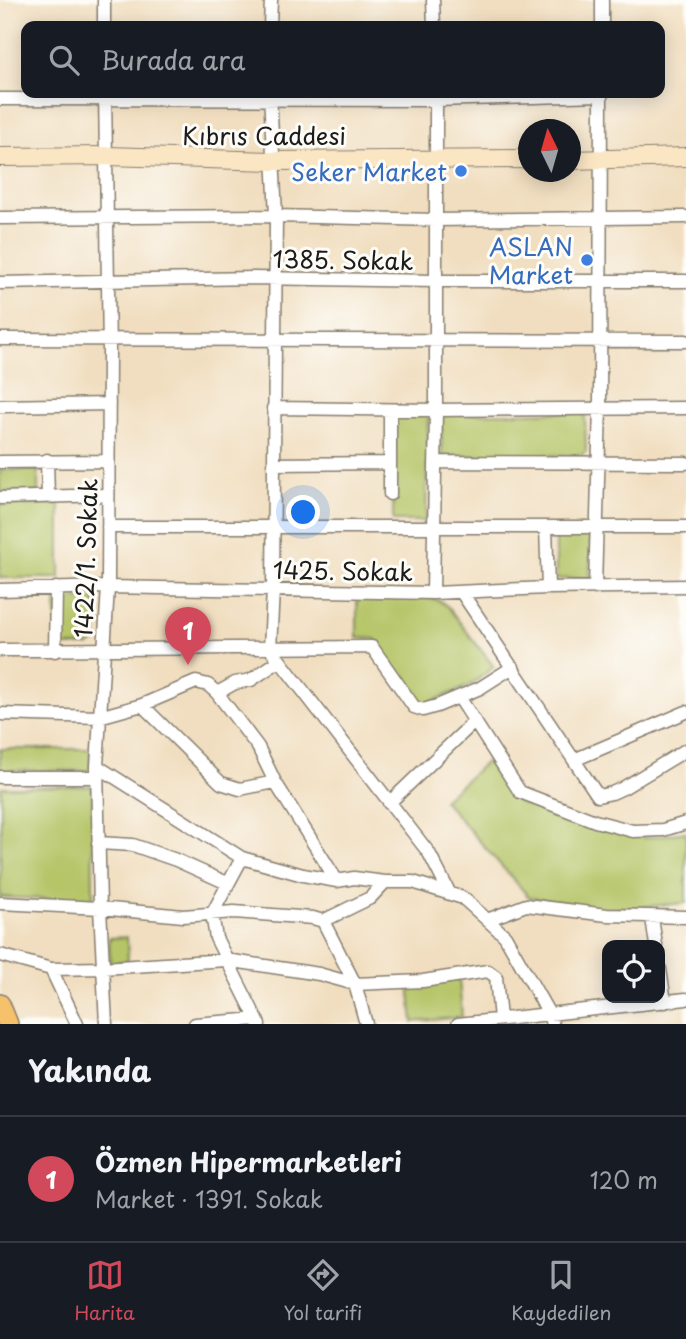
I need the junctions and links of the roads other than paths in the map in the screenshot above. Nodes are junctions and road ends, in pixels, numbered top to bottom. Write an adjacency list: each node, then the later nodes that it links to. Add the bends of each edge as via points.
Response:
1 (104, 0): 5 (street)
2 (271, 0): 6 (street)
3 (433, 0): 7 (street)
4 (602, 0): 8 (street)
5 (104, 21)
6 (270, 21)
7 (434, 21)
8 (603, 21)
9 (35, 98): 14 (street)
10 (105, 98): 15 (street, 1422/1. Sokak)
11 (270, 98): 22 (street)
12 (436, 98): 18 (street)
13 (601, 98): 21 (street)
14 (0, 99)
15 (107, 156): 16 (main road, Kıbrıs Caddesi); 22 (main road, Kıbrıs Caddesi); 23 (street, 1422/1. Sokak)
16 (0, 157)
17 (686, 157): 21 (main road)
18 (436, 158): 19 (main road, Kıbrıs Caddesi); 22 (main road, Kıbrıs Caddesi); 28 (street)
19 (518, 159)
20 (581, 160): 21 (main road)
21 (599, 160): 27 (street)
22 (272, 161): 24 (street)
23 (107, 216): 24 (street); 26 (street); 30 (street, 1422/1. Sokak)
24 (276, 216): 28 (street); 29 (street)
25 (686, 217): 27 (street)
26 (0, 218)
27 (601, 218): 28 (street); 33 (street)
28 (436, 220): 31 (street)
29 (275, 279): 30 (street, 1385. Sokak); 31 (street, 1385. Sokak); 37 (street)
30 (108, 281): 34 (street, 1385. Sokak); 36 (street, 1422/1. Sokak)
31 (435, 281): 33 (street, 1385. Sokak); 40 (street)
32 (686, 281): 33 (street, 1385. Sokak)
33 (600, 282): 38 (street)
34 (0, 283)
35 (0, 339): 36 (street)
36 (109, 340): 37 (street); 41 (street, 1422/1. Sokak)
37 (274, 340): 40 (street); 44 (street)
38 (600, 340): 39 (street); 40 (street); 43 (street)
39 (686, 341)
40 (435, 342): 47 (street)
41 (108, 404): 42 (street); 49 (street, 1422/1. Sokak)
42 (0, 406)
43 (600, 407): 45 (street); 47 (street); 55 (street)
44 (273, 408): 46 (street); 54 (street)
45 (686, 408)
46 (390, 410): 47 (street); 52 (street)
47 (436, 410): 51 (street)
48 (47, 460): 49 (street); 50 (street); 58 (street)
49 (108, 461): 57 (street, 1422/1. Sokak)
50 (0, 462)
51 (435, 462): 55 (street); 62 (street)
52 (390, 463): 54 (street); 56 (street)
53 (686, 463): 55 (street)
54 (273, 464): 61 (street)
55 (598, 464): 64 (street)
56 (390, 494)
57 (108, 495): 58 (street); 60 (street, 1422/1. Sokak)
58 (48, 497): 59 (street)
59 (0, 498)
60 (108, 527): 61 (street); 67 (street, 1422/1. Sokak)
61 (273, 527): 62 (street); 72 (street)
62 (434, 527): 63 (street); 73 (street)
63 (546, 527): 64 (street); 69 (street)
64 (597, 527): 65 (street); 70 (street)
65 (686, 527)
66 (686, 586): 70 (street, 1425. Sokak)
67 (108, 587): 68 (street, 1425. Sokak); 72 (street, 1425. Sokak); 78 (street, 1422/1. Sokak)
68 (56, 588): 71 (street, 1425. Sokak); 77 (street)
69 (548, 588): 70 (street, 1425. Sokak); 74 (street, 1425. Sokak)
70 (596, 588)
71 (0, 590)
72 (273, 590): 73 (street, 1425. Sokak); 75 (street)
73 (433, 593): 74 (street, 1425. Sokak)
74 (462, 593): 80 (street)
75 (270, 648): 78 (street); 79 (street); 82 (street, via 372,647 414,707 424,710)
76 (0, 650): 77 (street)
77 (55, 650): 78 (street)
78 (103, 651): 86 (street, 1422/1. Sokak)
79 (279, 660): 81 (street, via 251,680); 93 (street)
80 (513, 667): 82 (street); 89 (street)
81 (217, 692): 83 (street, via 197,682); 92 (street, via 258,747)
82 (459, 697): 87 (street)
83 (142, 705): 86 (street); 92 (street, via 220,783 240,789)
84 (686, 712): 89 (street)
85 (0, 714): 86 (street)
86 (99, 717): 90 (street, 1422/1. Sokak)
87 (474, 722): 93 (street); 94 (street, via 520,792 633,831)
88 (686, 750): 89 (street, via 623,788 598,796)
89 (574, 760)
90 (97, 771): 91 (street); 95 (street, 1422/1. Sokak); 96 (street)
91 (0, 777)
92 (275, 782): 97 (street)
93 (389, 803): 100 (street, via 429,853)
94 (686, 823)
95 (99, 843): 99 (street, via 133,845); 102 (street, 1422/1. Sokak)
96 (242, 858): 97 (street); 99 (street)
97 (337, 881): 98 (street)
98 (385, 882): 100 (street, via 414,882); 107 (street, via 370,898)
99 (228, 883): 103 (street)
100 (450, 894): 106 (street, via 463,898)
101 (0, 903): 102 (street)
102 (100, 908): 103 (street, via 183,916); 111 (street, 1422/1. Sokak)
103 (212, 914): 107 (street); 110 (street)
104 (652, 918): 105 (street); 106 (street, via 526,905); 108 (street)
105 (686, 918)
106 (487, 920): 119 (street, via 505,936)
107 (323, 921): 113 (street)
108 (655, 940)
109 (0, 955): 112 (street)
110 (226, 960): 111 (street); 113 (street); 120 (street)
111 (103, 968): 112 (street); 123 (street, 1422/1. Sokak)
112 (51, 969): 122 (street)
113 (355, 984): 118 (street, via 424,981 488,971 496,977); 125 (street)
114 (686, 999): 115 (street)
115 (665, 1002)
116 (658, 1003): 119 (street)
117 (0, 1004): 121 (main road)
118 (500, 1019): 119 (street); 126 (street)
119 (550, 1019)
120 (258, 1021): 124 (street)
121 (8, 1024)
122 (77, 1024)
123 (106, 1024)
124 (195, 1024)
125 (366, 1024)
126 (457, 1024)

